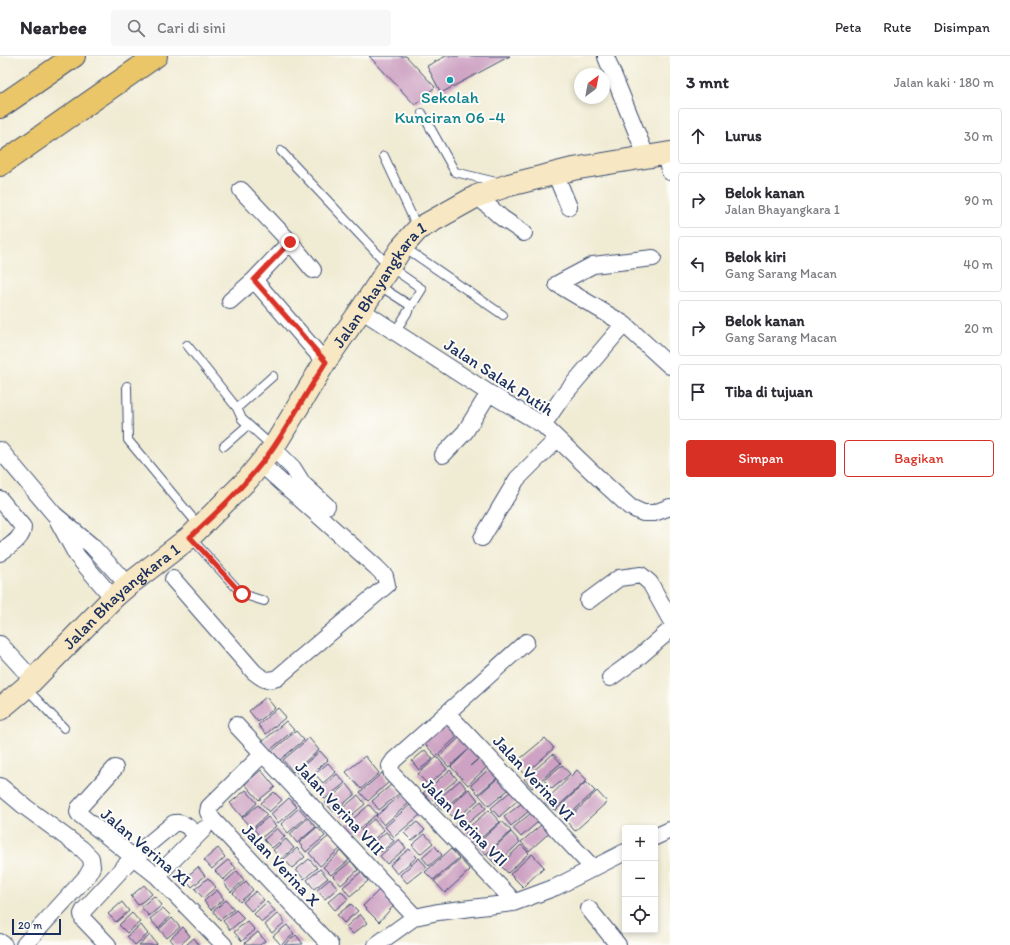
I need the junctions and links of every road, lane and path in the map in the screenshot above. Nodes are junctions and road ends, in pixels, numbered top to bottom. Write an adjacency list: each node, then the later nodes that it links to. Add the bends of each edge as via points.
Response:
1 (74, 56): 4 (highway)
2 (156, 56): 9 (highway)
3 (606, 57): 8 (street)
4 (0, 108)
5 (422, 113): 11 (lane, via 455,172)
6 (281, 151): 20 (lane)
7 (384, 156): 15 (lane)
8 (663, 159): 10 (street, Jalan Bhayangkara 1)
9 (0, 165)
10 (555, 173): 11 (street, Jalan Bhayangkara 1); 14 (street)
11 (509, 185): 13 (street, Jalan Bhayangkara 1)
12 (241, 190): 17 (street)
13 (477, 196): 15 (street, Jalan Bhayangkara 1); 16 (street)
14 (569, 207)
15 (418, 229): 18 (street, Jalan Bhayangkara 1)
16 (524, 233)
17 (290, 242): 21 (street); 22 (street)
18 (403, 246): 20 (street, Jalan Bhayangkara 1); 27 (lane)
19 (653, 258): 28 (street, via 593,265 557,284)
20 (389, 266): 23 (street, Jalan Bhayangkara 1); 25 (lane, via 422,289)
21 (313, 270)
22 (254, 280): 24 (street); 31 (street)
23 (377, 285): 25 (lane); 26 (street, Jalan Bhayangkara 1)
24 (230, 302)
25 (411, 306): 29 (lane)
26 (361, 310): 29 (street, Jalan Salak Putih); 31 (street, Jalan Bhayangkara 1)
27 (503, 314)
28 (624, 324): 32 (street); 38 (street, via 563,396)
29 (395, 332): 35 (street, Jalan Salak Putih)
30 (187, 345): 36 (lane)
31 (326, 362): 43 (street, Jalan Bhayangkara 1)
32 (670, 366)
33 (273, 376): 36 (lane)
34 (127, 386): 47 (lane, via 128,440)
35 (489, 393): 38 (street, Jalan Salak Putih); 42 (street, via 465,432)
36 (237, 408): 37 (lane)
37 (248, 425): 40 (lane); 43 (lane)
38 (543, 425): 39 (street, Jalan Salak Putih)
39 (557, 439): 46 (street, Jalan Salak Putih, via 630,507 643,513 654,513); 48 (street, via 517,479)
40 (224, 446)
41 (0, 450): 51 (street, via 54,514 92,546)
42 (443, 455)
43 (267, 456): 45 (street, via 293,468 304,484); 47 (street, Jalan Bhayangkara 1); 50 (street, via 376,566 385,576 387,585 277,678 269,681 254,672)
44 (0, 499): 49 (street, via 23,527 20,538)
45 (327, 506)
46 (670, 507)
47 (195, 533): 51 (street, Jalan Bhayangkara 1); 52 (lane, via 242,594)
48 (482, 538)
49 (0, 553)
50 (173, 579)
51 (120, 591): 59 (street, Jalan Bhayangkara 1)
52 (264, 601)
53 (588, 601): 54 (street, via 619,578 641,576 650,584)
54 (670, 619)
55 (670, 630): 58 (street)
56 (526, 642): 61 (street)
57 (0, 644): 59 (street)
58 (610, 678)
59 (29, 684): 60 (street, Jalan Bhayangkara 1); 63 (lane)
60 (0, 709)
61 (447, 714): 73 (street, Jalan Verina VI); 75 (street, Jalan Verina VII, via 394,760 390,766 392,774)
62 (236, 726): 64 (street, Jalan Verina VIII)
63 (64, 728)
64 (263, 754): 67 (street, via 209,807); 77 (street, Jalan Verina VIII)
65 (114, 768): 72 (street, Jalan Verina XI, via 78,812)
66 (0, 786): 80 (street, via 91,858 92,867 88,876)
67 (210, 815): 69 (street); 83 (street, Jalan Verina X)
68 (670, 830): 70 (street)
69 (197, 835): 72 (street, via 180,822 174,823); 74 (street)
70 (658, 836)
71 (622, 854): 73 (street)
72 (133, 857): 74 (street, Jalan Verina XI); 81 (street, via 82,914 83,919)
73 (593, 868): 75 (street, via 556,887)
74 (157, 876): 82 (street, Jalan Verina XI)
75 (513, 903): 77 (street)
76 (589, 909): 85 (street)
77 (415, 917): 84 (street)
78 (0, 942): 79 (street)
79 (4, 945)
80 (24, 945)
81 (108, 945)
82 (224, 945)
83 (330, 945)
84 (376, 945)
85 (618, 945)

